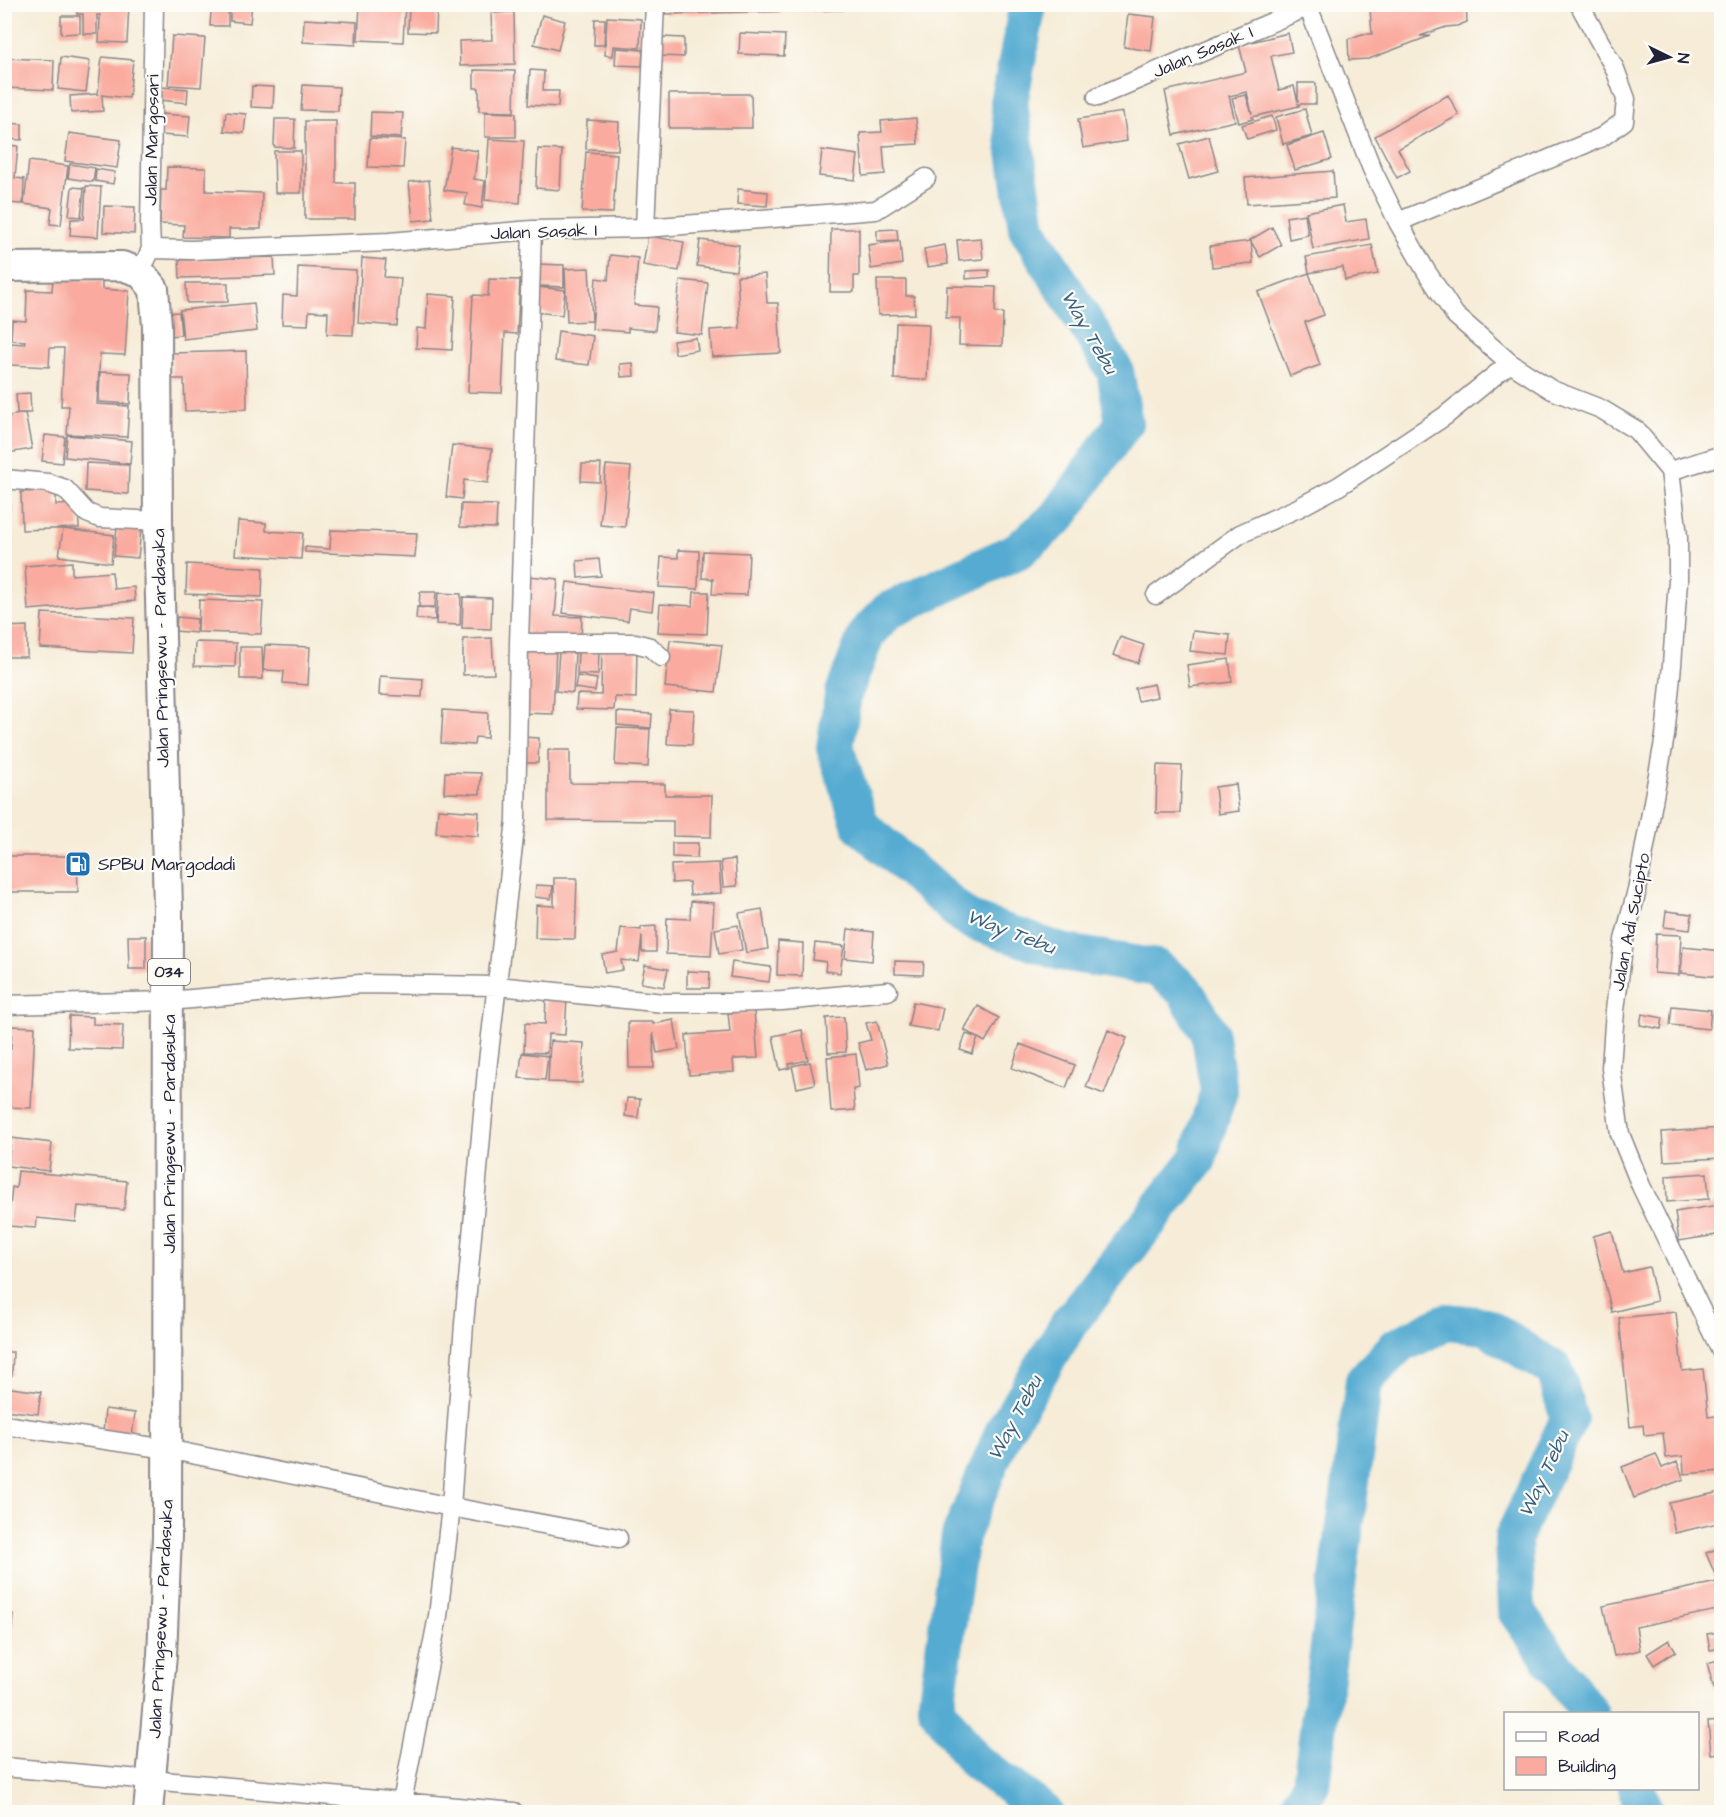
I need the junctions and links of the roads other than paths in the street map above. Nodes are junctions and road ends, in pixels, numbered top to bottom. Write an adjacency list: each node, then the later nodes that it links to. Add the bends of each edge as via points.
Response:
1 (154, 4): 10 (street, Jalan Margosari)
2 (655, 4): 8 (street)
3 (1579, 4): 7 (street, via 1615,69 1626,99 1624,121 1602,137)
4 (1310, 5): 5 (street, Jalan Sasak I); 7 (street, via 1372,169)
5 (1098, 97)
6 (926, 178): 8 (street, Jalan Sasak I, via 876,210)
7 (1398, 222): 12 (street, via 1455,315)
8 (645, 228): 9 (street, Jalan Sasak I)
9 (532, 230): 10 (street, Jalan Sasak I, via 388,242 192,250); 18 (street)
10 (146, 261): 11 (main road, via 122,266); 16 (main road, Jalan Pringsewu - Pardasuka / 034, via 154,289 157,326)
11 (4, 267)
12 (1510, 363): 14 (street, via 1551,390 1601,408 1636,430); 17 (street, via 1445,416 1368,467 1339,486 1240,534)
13 (1722, 455): 14 (street)
14 (1670, 471): 24 (street, Jalan Adi Sucipto, via 1678,536 1678,581 1665,736 1624,940 1611,1068 1620,1134)
15 (4, 480): 16 (street, via 48,483 64,489 87,513 100,518)
16 (158, 521): 22 (main road, Jalan Pringsewu - Pardasuka / 034)
17 (1156, 595)
18 (519, 643): 19 (street, via 635,643 650,647); 20 (street, via 516,820)
19 (660, 657)
20 (498, 986): 21 (street, via 664,1003 782,1001); 22 (street, via 360,984); 27 (street, via 471,1243)
21 (888, 992)
22 (169, 1001): 23 (street); 26 (main road, Jalan Pringsewu - Pardasuka / 034)
23 (4, 1005)
24 (1722, 1353)
25 (4, 1425): 26 (street)
26 (167, 1449): 27 (street); 30 (main road, Jalan Pringsewu - Pardasuka / 034, via 166,1572)
27 (451, 1507): 28 (street); 31 (street, via 438,1616)
28 (618, 1538)
29 (4, 1767): 30 (street)
30 (152, 1780): 31 (street); 32 (main road, Jalan Pringsewu - Pardasuka / 034)
31 (402, 1802): 33 (street)
32 (148, 1812)
33 (514, 1812)

